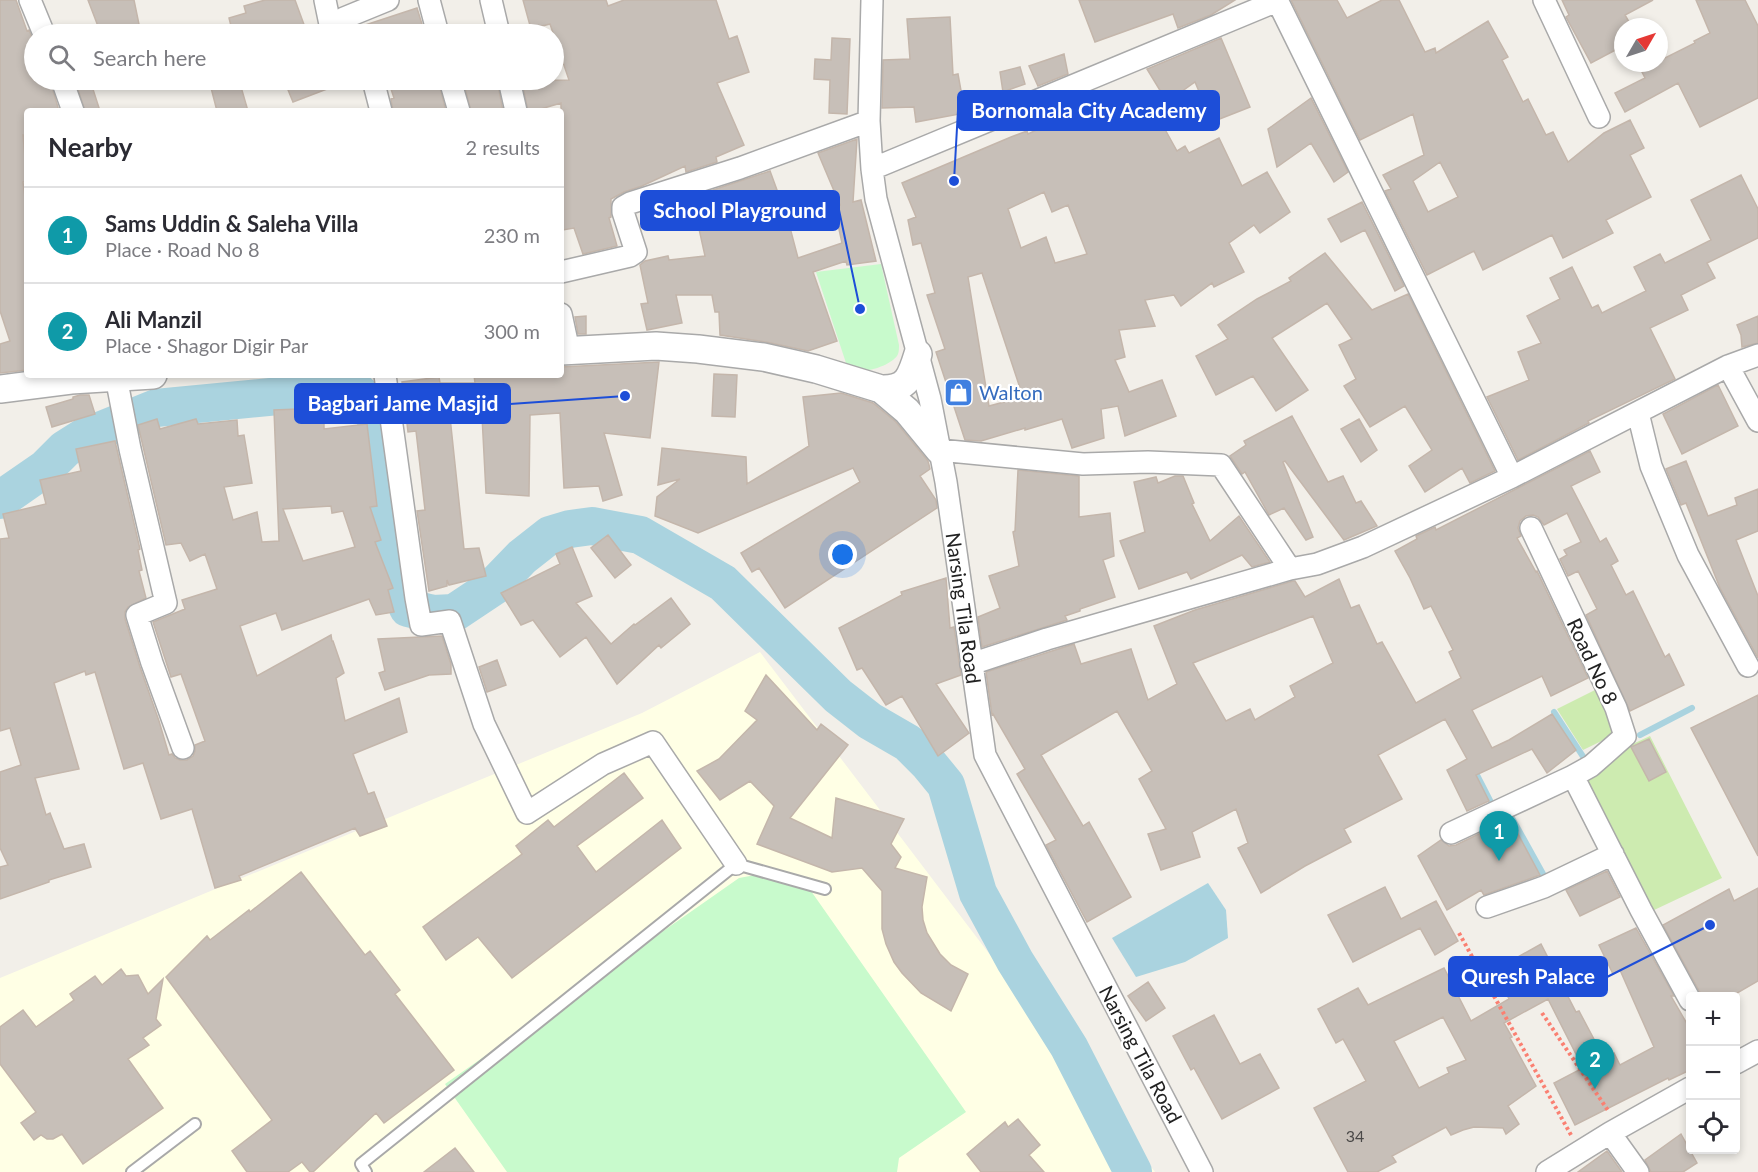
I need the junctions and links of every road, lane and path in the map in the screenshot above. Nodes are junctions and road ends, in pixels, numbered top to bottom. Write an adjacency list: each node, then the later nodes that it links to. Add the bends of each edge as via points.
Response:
1 (30, 0): 9 (street)
2 (325, 0): 10 (street)
3 (388, 0): 11 (street, via 344,18)
4 (429, 0): 12 (street)
5 (491, 0): 13 (street)
6 (872, 0): 23 (street, Narsing Tila Road)
7 (1544, 0): 22 (street)
8 (1277, 1): 24 (street); 37 (street)
9 (40, 24)
10 (333, 24)
11 (341, 24)
12 (435, 24)
13 (497, 24)
14 (66, 90): 18 (street)
15 (376, 90): 19 (street)
16 (453, 90): 20 (street)
17 (511, 90): 21 (street)
18 (72, 108)
19 (380, 108)
20 (458, 108)
21 (515, 108)
22 (1599, 117)
23 (869, 121): 24 (street, Narsing Tila Road); 25 (street, via 630,203 623,207 623,212 636,252)
24 (872, 169): 27 (street, Narsing Tila Road, via 876,199)
25 (564, 271)
26 (565, 351): 33 (street, via 656,346 721,351 792,363)
27 (918, 354): 33 (street, via 908,380 896,388); 36 (street, Narsing Tila Road)
28 (1758, 355): 29 (street)
29 (1728, 366): 34 (street); 35 (street)
30 (116, 378): 32 (street); 42 (street, via 166,603 137,615)
31 (385, 378): 46 (street, via 421,625 450,621 484,724 527,813 603,764 653,742)
32 (0, 389)
33 (881, 389): 36 (street, via 907,411)
34 (1638, 413): 37 (street); 41 (street, via 1651,466 1688,555)
35 (1758, 421)
36 (939, 450): 39 (street, via 1083,464 1221,465); 40 (street, Narsing Tila Road)
37 (1512, 477): 39 (street, via 1363,547 1317,564)
38 (1531, 528): 43 (street, Road No 8, via 1616,708 1625,736 1591,766)
39 (1290, 569): 40 (street)
40 (971, 664): 60 (street, Narsing Tila Road, via 985,755)
41 (1748, 666)
42 (183, 748)
43 (1573, 776): 44 (street, Road No 8); 45 (street)
44 (1451, 833)
45 (1612, 854): 48 (street, via 1545,887); 50 (street)
46 (736, 864): 47 (lane); 59 (lane, via 361,1164)
47 (825, 890)
48 (1487, 907)
49 (1458, 933): 57 (path)
50 (1686, 993)
51 (1542, 1013): 56 (path)
52 (1758, 1051): 53 (street)
53 (1740, 1061)
54 (1686, 1090): 56 (street)
55 (195, 1124): 58 (lane)
56 (1612, 1125): 57 (street); 62 (street)
57 (1580, 1152): 61 (street)
58 (132, 1172)
59 (366, 1172)
60 (1202, 1172)
61 (1547, 1172)
62 (1638, 1172)

